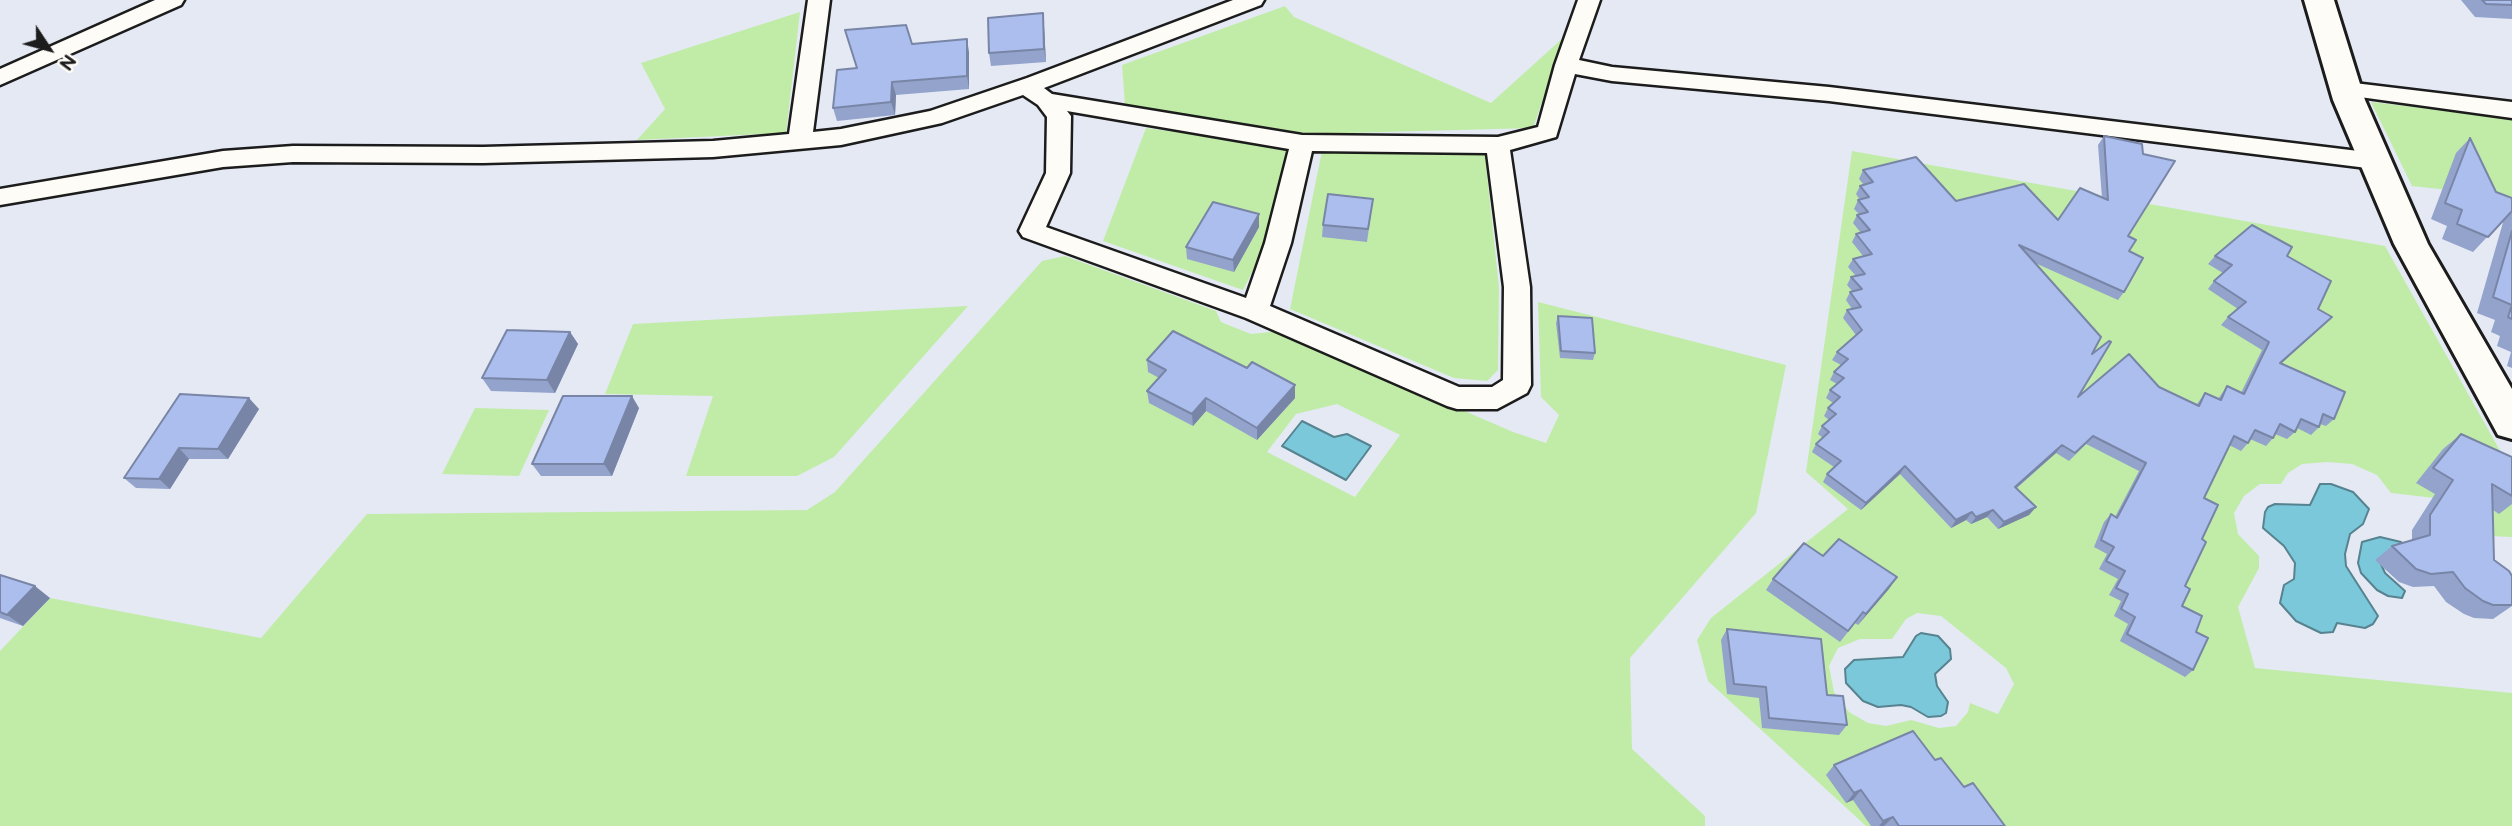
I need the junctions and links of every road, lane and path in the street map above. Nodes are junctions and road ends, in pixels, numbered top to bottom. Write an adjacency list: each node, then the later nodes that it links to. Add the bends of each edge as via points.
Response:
1 (173, 0): 7 (street)
2 (818, 0): 11 (street)
3 (1253, 0): 9 (street)
4 (1589, 0): 6 (street)
5 (2319, 0): 8 (street)
6 (1566, 65): 13 (street, via 1548,132); 14 (street, via 1612,74 1829,94)
7 (0, 78)
8 (2346, 89): 10 (street); 14 (street)
9 (1036, 93): 11 (street, via 884,130); 12 (street); 16 (street, via 1059,116 1058,173 1032,231)
10 (2512, 110)
11 (800, 140): 15 (street, via 688,150 235,158)
12 (1302, 142): 13 (street); 16 (street, via 1278,243)
13 (1498, 145): 16 (street, via 1517,287 1517,385 1497,398 1457,398)
14 (2375, 160): 17 (street, via 2411,244)
15 (0, 197)
16 (1255, 312)
17 (2512, 424)

